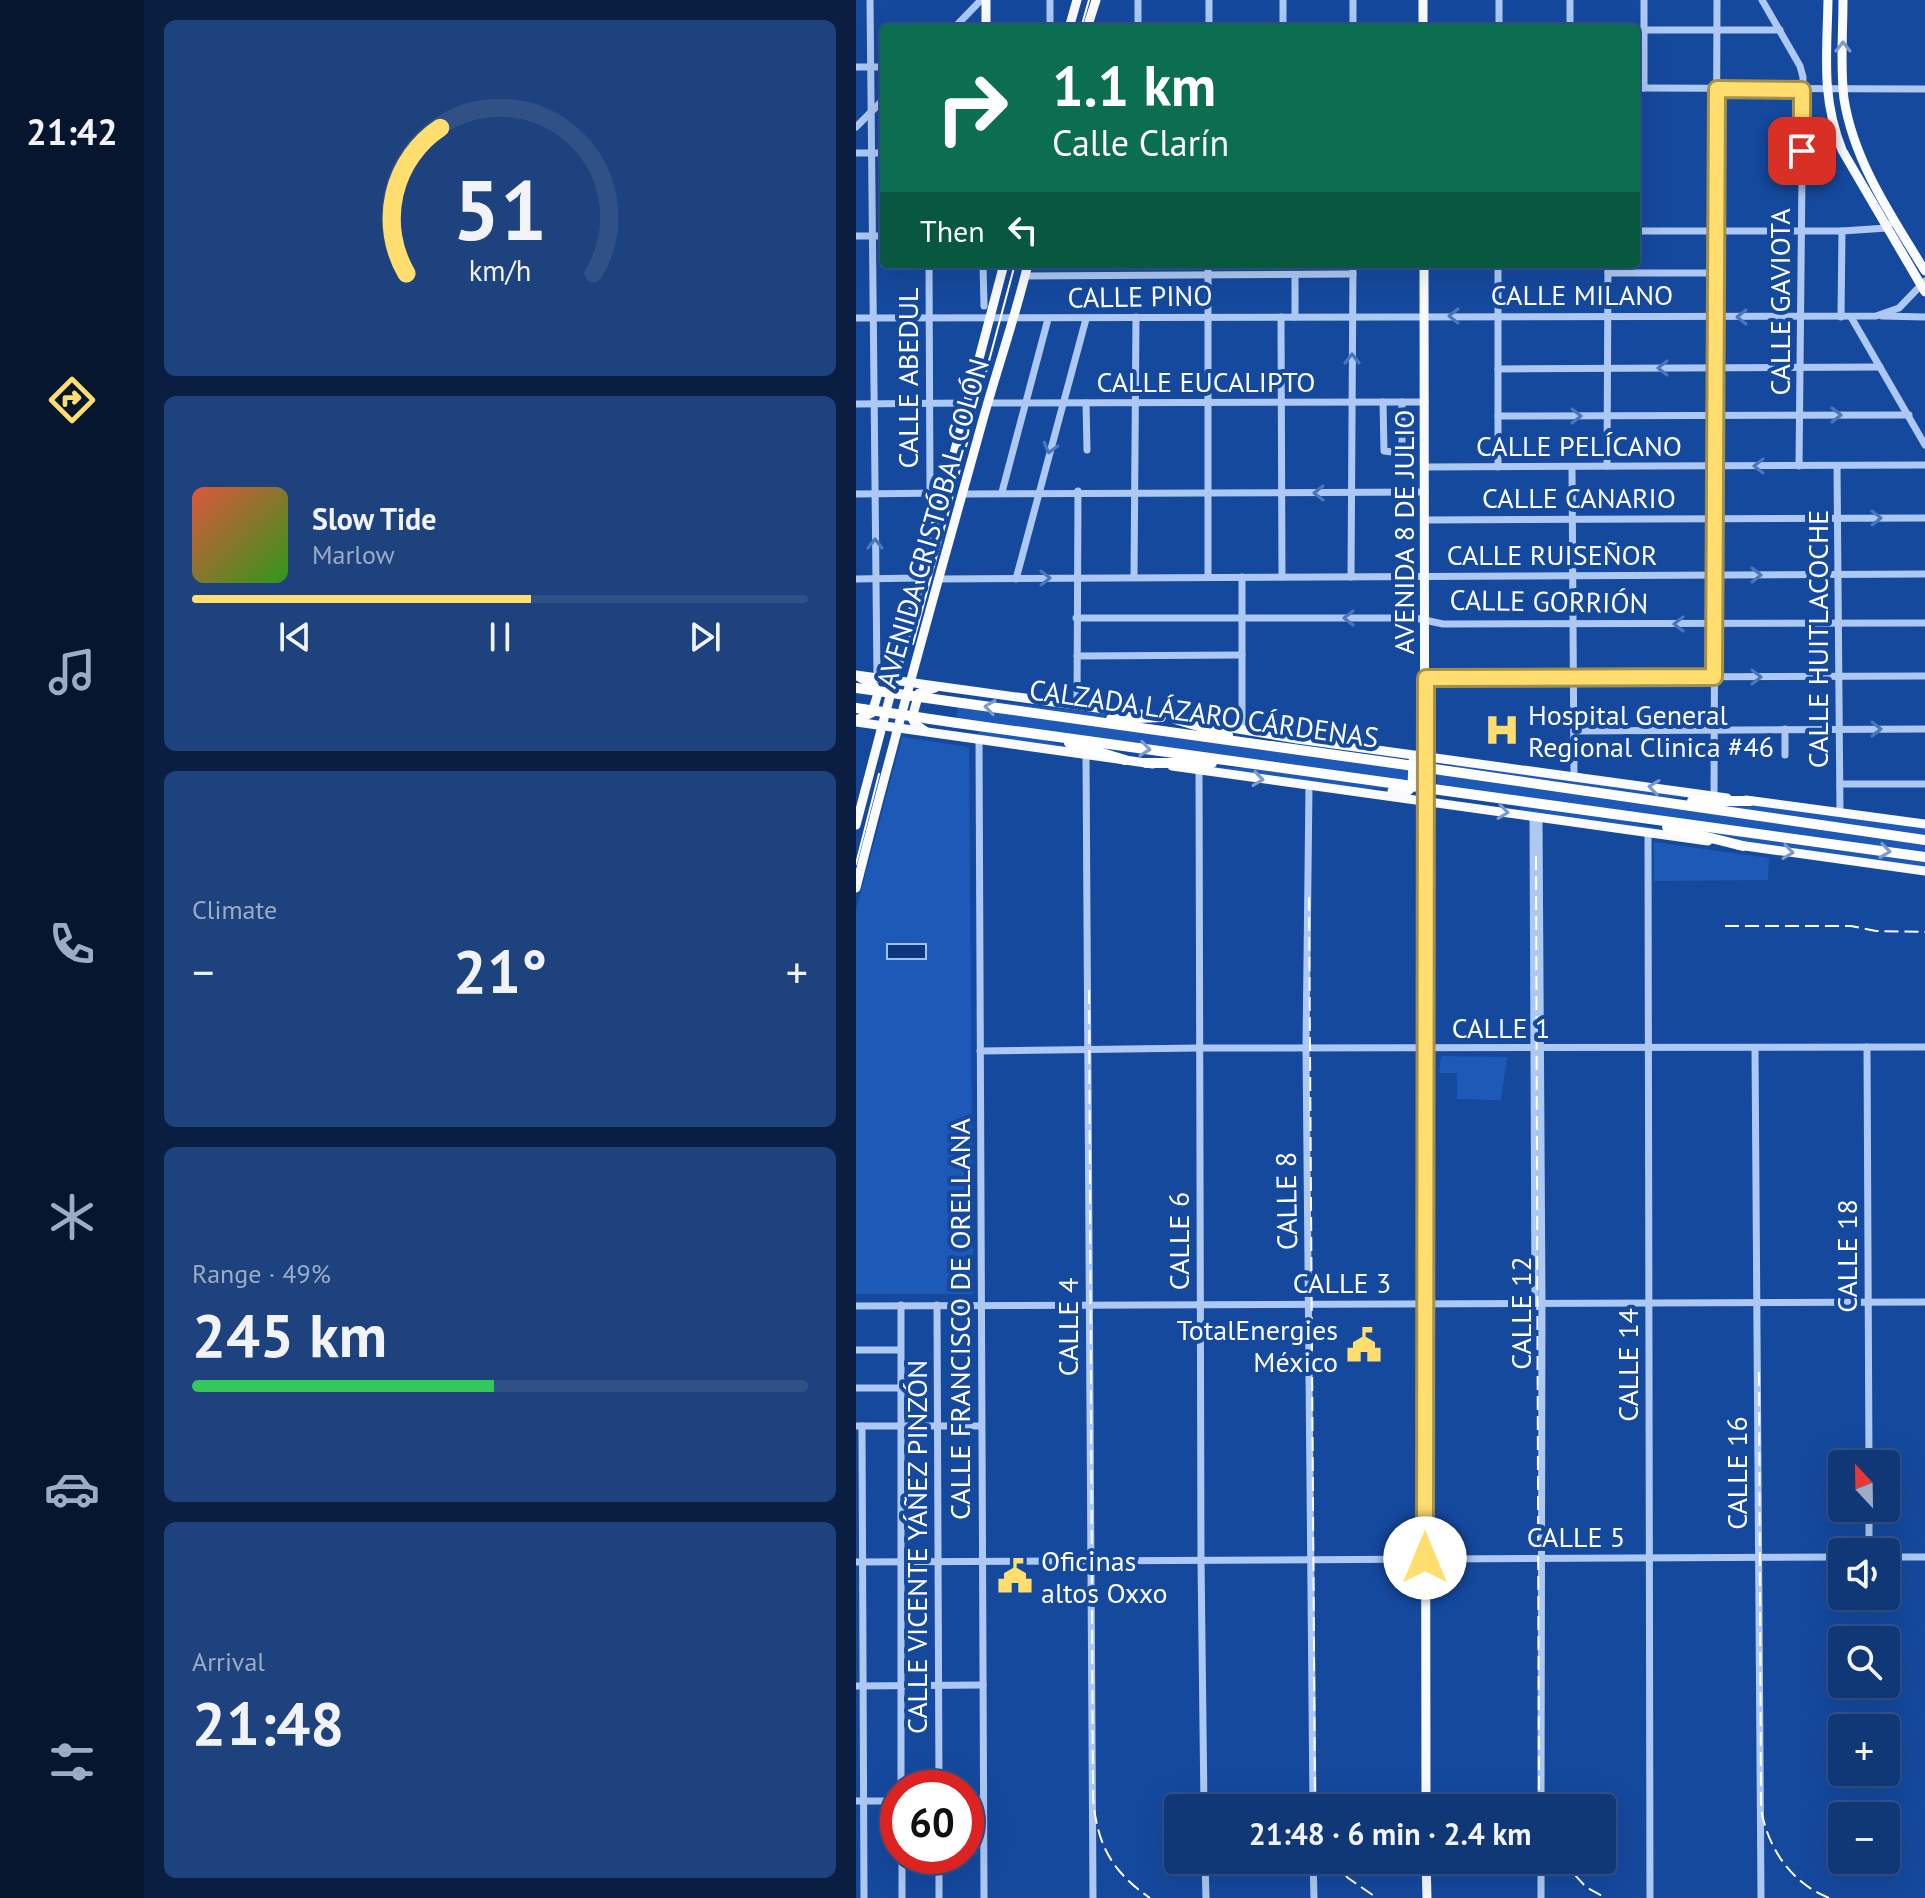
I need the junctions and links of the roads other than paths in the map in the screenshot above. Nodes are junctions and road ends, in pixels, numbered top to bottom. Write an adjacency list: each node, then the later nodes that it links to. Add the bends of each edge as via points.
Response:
1 (870, 0): 34 (street)
2 (984, 0): 18 (street); 19 (main road)
3 (1050, 0): 20 (street)
4 (1077, 0): 21 (main road)
5 (1096, 0): 22 (main road)
6 (1138, 0): 23 (street)
7 (1209, 0): 24 (street)
8 (1283, 0): 25 (street)
9 (1353, 0): 26 (street)
10 (1423, 0): 27 (main road)
11 (1499, 0): 28 (street)
12 (1570, 0): 29 (street)
13 (1644, 0): 30 (street)
14 (1717, 0): 32 (street)
15 (1762, 0): 31 (street, CALLE GAVIOTA)
16 (1828, 0): 41 (main road)
17 (1843, 0): 40 (main road, one-way to 17)
18 (958, 24)
19 (986, 24)
20 (1050, 24)
21 (1070, 24)
22 (1088, 24)
23 (1138, 24)
24 (1209, 24)
25 (1283, 24)
26 (1353, 24)
27 (1423, 24)
28 (1499, 24)
29 (1570, 24)
30 (1640, 30): 32 (street); 36 (street)
31 (1780, 30): 32 (street); 39 (street, CALLE GAVIOTA, via 1803,72)
32 (1716, 31): 37 (street)
33 (856, 67): 34 (street)
34 (871, 67): 35 (street); 43 (street)
35 (880, 67)
36 (1640, 88): 37 (street)
37 (1717, 89): 39 (street); 51 (street)
38 (1925, 89): 40 (street)
39 (1802, 90): 41 (street); 52 (street, CALLE GAVIOTA)
40 (1843, 90): 41 (street); 48 (main road, via 1862,159)
41 (1826, 91): 49 (main road, via 1842,150)
42 (880, 103): 43 (street)
43 (872, 111): 44 (street); 46 (street)
44 (856, 127)
45 (856, 153): 46 (street)
46 (874, 153): 47 (street); 55 (street)
47 (880, 153)
48 (1893, 218): 49 (street); 68 (main road)
49 (1887, 228): 53 (street); 77 (main road)
50 (1640, 231): 51 (street)
51 (1715, 231): 52 (street); 70 (street)
52 (1801, 231): 53 (street); 89 (street, CALLE GAVIOTA)
53 (1842, 231): 90 (street)
54 (856, 236): 55 (street)
55 (874, 236): 56 (street); 94 (street)
56 (880, 236)
57 (929, 268): 95 (street, CALLE ABEDUL)
58 (983, 268): 78 (street)
59 (1003, 268): 96 (main road, AVENIDA CRISTÓBAL COLÓN)
60 (1027, 268): 76 (main road, AVENIDA CRISTÓBAL COLÓN)
61 (1120, 268): 72 (street)
62 (1152, 268): 73 (street)
63 (1208, 268): 74 (street)
64 (1353, 268): 71 (street)
65 (1424, 268): 86 (main road, AVENIDA 8 DE JULIO)
66 (1498, 268): 79 (street)
67 (1608, 268): 69 (street)
68 (1925, 271)
69 (1608, 273): 70 (street); 87 (street)
70 (1715, 273): 88 (street)
71 (1353, 274): 75 (street); 85 (street)
72 (1120, 275): 73 (street); 76 (street)
73 (1152, 275): 74 (street)
74 (1208, 275): 75 (street); 82 (street)
75 (1295, 275): 84 (street)
76 (1025, 276): 99 (main road, AVENIDA CRISTÓBAL COLÓN)
77 (1924, 286): 80 (street, CALLE MILANO, via 1899,308)
78 (984, 306)
79 (1498, 316): 86 (street, CALLE MILANO, one-way to 86); 87 (street, CALLE MILANO); 103 (street)
80 (1876, 316): 91 (street, CALLE MILANO); 92 (street)
81 (1136, 317): 82 (street, CALLE PINO); 98 (street, CALLE PINO); 117 (street)
82 (1208, 317): 83 (street, CALLE PINO); 118 (street)
83 (1281, 317): 84 (street, CALLE PINO); 105 (street)
84 (1295, 317): 85 (street, CALLE PINO)
85 (1353, 317): 86 (street, CALLE PINO); 106 (street, one-way to 85)
86 (1424, 317): 109 (main road, AVENIDA 8 DE JULIO)
87 (1607, 317): 88 (street, CALLE MILANO); 104 (street)
88 (1715, 317): 89 (street, CALLE MILANO, one-way to 88); 102 (street)
89 (1801, 317): 90 (street, CALLE MILANO); 100 (street, CALLE GAVIOTA)
90 (1841, 317): 91 (street, CALLE MILANO)
91 (1851, 317): 101 (street)
92 (1925, 317)
93 (856, 318): 94 (street, CALLE PINO)
94 (875, 318): 95 (street, CALLE PINO); 110 (street)
95 (929, 318): 96 (street, CALLE PINO); 111 (street, CALLE ABEDUL)
96 (990, 318): 99 (street, CALLE PINO); 112 (main road, AVENIDA CRISTÓBAL COLÓN)
97 (1048, 319): 98 (street, CALLE PINO); 99 (street, CALLE PINO); 114 (street)
98 (1086, 319): 115 (street)
99 (1014, 320): 113 (main road, AVENIDA CRISTÓBAL COLÓN)
100 (1801, 367): 101 (street); 102 (street); 121 (street, CALLE GAVIOTA)
101 (1880, 367): 122 (street)
102 (1715, 368): 104 (street, one-way to 104); 120 (street)
103 (1498, 369): 104 (street); 123 (street)
104 (1607, 369): 124 (street)
105 (1281, 402): 106 (street, CALLE EUCALIPTO); 118 (street, CALLE EUCALIPTO); 144 (street)
106 (1352, 402): 107 (street, CALLE EUCALIPTO); 140 (street)
107 (1383, 402): 108 (street, CALLE EUCALIPTO); 108 (street, via 1384,451 1400,453)
108 (1402, 402): 109 (street, CALLE EUCALIPTO)
109 (1425, 402): 132 (main road, AVENIDA 8 DE JULIO)
110 (873, 403): 111 (street); 119 (street); 146 (street)
111 (929, 403): 112 (street); 142 (street, CALLE ABEDUL)
112 (967, 403): 143 (main road, AVENIDA CRISTÓBAL COLÓN)
113 (988, 403): 114 (street, CALLE EUCALIPTO); 147 (main road, AVENIDA CRISTÓBAL COLÓN)
114 (1026, 403): 115 (street, CALLE EUCALIPTO); 137 (street)
115 (1062, 403): 116 (street, CALLE EUCALIPTO); 138 (street, one-way to 138)
116 (1086, 403): 117 (street, CALLE EUCALIPTO); 126 (street)
117 (1135, 403): 118 (street, CALLE EUCALIPTO); 136 (street)
118 (1208, 403): 139 (street)
119 (856, 404)
120 (1715, 415): 121 (street); 124 (street); 129 (street)
121 (1800, 415): 122 (street, one-way to 122); 130 (street, CALLE GAVIOTA)
122 (1909, 415): 125 (street)
123 (1498, 416): 124 (street, one-way to 124); 133 (street)
124 (1607, 416): 128 (street)
125 (1925, 445)
126 (1087, 450)
127 (1925, 465): 131 (street, CALLE PELÍCANO)
128 (1607, 466): 129 (street, CALLE PELÍCANO); 134 (street, CALLE PELÍCANO)
129 (1714, 466): 130 (street, CALLE PELÍCANO, one-way to 129); 151 (street)
130 (1799, 466): 131 (street, CALLE PELÍCANO)
131 (1837, 466): 148 (street, CALLE HUITLACOCHE)
132 (1425, 467): 133 (street, CALLE PELÍCANO); 141 (main road, AVENIDA 8 DE JULIO)
133 (1498, 467): 134 (street, CALLE PELÍCANO)
134 (1572, 467): 150 (street)
135 (1078, 491): 136 (street); 138 (street); 164 (street)
136 (1136, 491): 139 (street); 157 (street)
137 (1002, 492): 138 (street); 147 (street)
138 (1039, 492): 168 (street)
139 (1207, 492): 144 (street); 158 (street)
140 (1352, 492): 141 (street); 144 (street, one-way to 144); 161 (street)
141 (1425, 492): 152 (main road, AVENIDA 8 DE JULIO)
142 (930, 493): 143 (street); 146 (street)
143 (944, 493): 163 (main road, AVENIDA CRISTÓBAL COLÓN)
144 (1281, 493): 160 (street)
145 (856, 494): 146 (street)
146 (874, 494): 166 (street, one-way to 146)
147 (963, 494): 167 (main road, AVENIDA CRISTÓBAL COLÓN)
148 (1838, 518): 149 (street, CALLE CANARIO, one-way to 149); 151 (street, CALLE CANARIO); 154 (street, CALLE HUITLACOCHE)
149 (1925, 518)
150 (1573, 519): 151 (street, CALLE CANARIO); 152 (street, CALLE CANARIO); 162 (street)
151 (1714, 519): 156 (street)
152 (1425, 520): 155 (main road, AVENIDA 8 DE JULIO)
153 (1925, 574): 154 (street, CALLE RUISEÑOR)
154 (1838, 575): 156 (street, CALLE RUISEÑOR, one-way to 154); 174 (street, CALLE HUITLACOCHE)
155 (1426, 576): 161 (street, CALLE RUISEÑOR); 162 (street, CALLE RUISEÑOR); 171 (main road, AVENIDA 8 DE JULIO)
156 (1714, 576): 162 (street, CALLE RUISEÑOR); 173 (street)
157 (1134, 577): 158 (street, CALLE RUISEÑOR); 164 (street, CALLE RUISEÑOR)
158 (1208, 577): 159 (street, CALLE RUISEÑOR)
159 (1242, 577): 160 (street, CALLE RUISEÑOR); 170 (street)
160 (1282, 577): 161 (street, CALLE RUISEÑOR)
161 (1351, 577)
162 (1573, 577): 175 (street)
163 (921, 578): 166 (street); 178 (main road, AVENIDA CRISTÓBAL COLÓN)
164 (1077, 578): 168 (street, CALLE RUISEÑOR, one-way to 164); 169 (street)
165 (856, 579): 166 (street)
166 (875, 579): 184 (street)
167 (939, 579): 168 (street, CALLE RUISEÑOR); 179 (main road, AVENIDA CRISTÓBAL COLÓN)
168 (1016, 579)
169 (1076, 618): 170 (street, CALLE GORRIÓN); 177 (street)
170 (1242, 618): 171 (street, CALLE GORRIÓN, one-way to 170); 176 (street)
171 (1426, 620): 175 (street, CALLE GORRIÓN); 185 (main road, AVENIDA 8 DE JULIO)
172 (1925, 623): 174 (street, CALLE GORRIÓN)
173 (1714, 624): 174 (street, CALLE GORRIÓN); 175 (street, CALLE GORRIÓN, one-way to 175); 183 (street)
174 (1839, 624): 181 (street, CALLE HUITLACOCHE)
175 (1573, 625): 186 (street)
176 (1242, 655): 177 (street); 199 (street)
177 (1077, 656): 191 (street)
178 (898, 664): 179 (main road, via 906,671); 187 (main road, AVENIDA CRISTÓBAL COLÓN)
179 (913, 669): 188 (main road, AVENIDA CRISTÓBAL COLÓN)
180 (856, 675): 184 (main road, CALZADA LÁZARO CÁRDENAS); 196 (main road, via 878,693 872,713)
181 (1840, 676): 182 (street); 183 (street, one-way to 181); 203 (street, CALLE HUITLACOCHE)
182 (1925, 676)
183 (1714, 677): 186 (street); 202 (street)
184 (877, 678): 187 (main road, CALZADA LÁZARO CÁRDENAS)
185 (1426, 678): 186 (street); 211 (main road, AVENIDA 8 DE JULIO)
186 (1573, 678): 204 (street)
187 (894, 680): 188 (main road, CALZADA LÁZARO CÁRDENAS); 197 (main road, AVENIDA CRISTÓBAL COLÓN)
188 (909, 683): 189 (main road, CALZADA LÁZARO CÁRDENAS); 198 (main road, AVENIDA CRISTÓBAL COLÓN)
189 (942, 687): 191 (main road, CALZADA LÁZARO CÁRDENAS); 205 (main road, via 918,695 913,721)
190 (856, 688): 195 (highway, CALZADA LÁZARO CÁRDENAS, one-way to 190, bridge)
191 (1077, 705): 193 (main road, CALZADA LÁZARO CÁRDENAS)
192 (856, 708): 206 (highway, CALZADA LÁZARO CÁRDENAS, bridge)
193 (1161, 717): 194 (main road, CALZADA LÁZARO CÁRDENAS); 195 (highway)
194 (1175, 719): 199 (main road, CALZADA LÁZARO CÁRDENAS); 209 (highway)
195 (1080, 720): 209 (highway, CALZADA LÁZARO CÁRDENAS)
196 (856, 721): 197 (main road, CALZADA LÁZARO CÁRDENAS)
197 (882, 726): 198 (main road, CALZADA LÁZARO CÁRDENAS); 208 (main road, AVENIDA CRISTÓBAL COLÓN)
198 (896, 728): 205 (main road, CALZADA LÁZARO CÁRDENAS); 214 (main road, AVENIDA CRISTÓBAL COLÓN)
199 (1242, 729): 210 (main road, CALZADA LÁZARO CÁRDENAS)
200 (1785, 729): 202 (street); 203 (street); 212 (street)
201 (1925, 729): 203 (street, one-way to 201)
202 (1714, 730): 204 (street); 226 (street)
203 (1840, 730): 222 (street, CALLE HUITLACOCHE)
204 (1574, 731): 219 (street)
205 (928, 732): 207 (main road, CALZADA LÁZARO CÁRDENAS)
206 (1041, 735): 215 (highway); 217 (highway, CALZADA LÁZARO CÁRDENAS, one-way to 217)
207 (979, 740): 213 (main road, CALZADA LÁZARO CÁRDENAS); 250 (street, CALLE FRANCISCO DE ORELLANA)
208 (878, 742): 214 (main road); 221 (main road, AVENIDA CRISTÓBAL COLÓN)
209 (1273, 746): 227 (highway, CALZADA LÁZARO CÁRDENAS, bridge)
210 (1403, 751): 211 (main road, CALZADA LÁZARO CÁRDENAS); 225 (main road, via 1413,761 1407,792)
211 (1426, 755): 219 (main road, CALZADA LÁZARO CÁRDENAS); 228 (main road, AVENIDA 8 DE JULIO)
212 (1785, 755)
213 (1086, 756): 215 (main road, CALZADA LÁZARO CÁRDENAS); 246 (street, CALLE 4)
214 (888, 757): 240 (main road, AVENIDA CRISTÓBAL COLÓN)
215 (1125, 760): 216 (main road, CALZADA LÁZARO CÁRDENAS)
216 (1146, 763): 217 (highway); 218 (main road, CALZADA LÁZARO CÁRDENAS)
217 (1250, 763): 231 (highway, CALZADA LÁZARO CÁRDENAS, bridge)
218 (1199, 770): 224 (main road, CALZADA LÁZARO CÁRDENAS, one-way to 224); 243 (street, CALLE 6)
219 (1574, 776): 226 (main road, CALZADA LÁZARO CÁRDENAS, one-way to 219)
220 (856, 779): 221 (street)
221 (868, 780): 234 (main road, AVENIDA CRISTÓBAL COLÓN)
222 (1840, 784): 223 (street); 230 (street, CALLE HUITLACOCHE)
223 (1925, 784)
224 (1309, 786): 225 (main road, CALZADA LÁZARO CÁRDENAS); 244 (street, CALLE 8)
225 (1337, 790): 228 (main road, CALZADA LÁZARO CÁRDENAS)
226 (1714, 796): 229 (main road, CALZADA LÁZARO CÁRDENAS)
227 (1656, 800): 229 (highway); 236 (highway, CALZADA LÁZARO CÁRDENAS)
228 (1425, 801): 232 (main road, CALZADA LÁZARO CÁRDENAS, one-way to 232); 247 (main road, AVENIDA 8 DE JULIO)
229 (1750, 801): 230 (main road, CALZADA LÁZARO CÁRDENAS)
230 (1840, 813): 233 (main road, CALZADA LÁZARO CÁRDENAS)
231 (1619, 814): 237 (highway); 238 (highway, CALZADA LÁZARO CÁRDENAS, one-way to 238)
232 (1536, 817): 235 (main road, CALZADA LÁZARO CÁRDENAS); 248 (street, CALLE 12)
233 (1925, 824)
234 (856, 825)
235 (1648, 833): 237 (main road, CALZADA LÁZARO CÁRDENAS); 249 (street, CALLE 14)
236 (1925, 840)
237 (1743, 846): 239 (main road, CALZADA LÁZARO CÁRDENAS, one-way to 239)
238 (1925, 857)
239 (1925, 871)
240 (856, 888)
241 (1867, 1047): 242 (street, CALLE 1); 245 (street, CALLE 1); 253 (street, CALLE 18)
242 (1925, 1047)
243 (1200, 1048): 244 (street, CALLE 1); 246 (street, CALLE 1); 261 (street, CALLE 6)
244 (1306, 1048): 247 (street, CALLE 1); 256 (street, CALLE 8)
245 (1755, 1048): 249 (street, CALLE 1); 252 (street, CALLE 16)
246 (1087, 1049): 250 (street, CALLE 1); 260 (street, CALLE 4)
247 (1424, 1049): 248 (street, CALLE 1); 257 (main road, AVENIDA 8 DE JULIO)
248 (1538, 1049): 249 (street, CALLE 1); 255 (street, CALLE 12)
249 (1648, 1049): 251 (street, CALLE 14)
250 (980, 1051): 263 (street, CALLE FRANCISCO DE ORELLANA)
251 (1649, 1302): 252 (street, CALLE 3); 255 (street, CALLE 3); 280 (street, CALLE 14)
252 (1759, 1302): 253 (street, CALLE 3); 278 (street, CALLE 16)
253 (1869, 1302): 254 (street, CALLE 3); 272 (street, CALLE 18)
254 (1925, 1302)
255 (1538, 1303): 257 (street, CALLE 3); 277 (street, CALLE 12)
256 (1309, 1304): 257 (street, CALLE 3); 261 (street, CALLE 3); 279 (street, CALLE 8)
257 (1425, 1304): 276 (main road, AVENIDA 8 DE JULIO)
258 (901, 1305): 259 (street, CALLE 3); 262 (street, CALLE 3); 265 (street)
259 (937, 1305): 263 (street, CALLE 3); 270 (street, CALLE VICENTE YÁÑEZ PINZÓN)
260 (1089, 1305): 261 (street, CALLE 3); 263 (street, CALLE 3); 281 (street, CALLE 4)
261 (1201, 1305): 282 (street, CALLE 6)
262 (856, 1306)
263 (981, 1306): 271 (street, CALLE FRANCISCO DE ORELLANA)
264 (856, 1350): 265 (street)
265 (900, 1350): 267 (street)
266 (856, 1388): 267 (street)
267 (900, 1388): 269 (street)
268 (859, 1426): 269 (street); 284 (street)
269 (900, 1426): 270 (street); 285 (street)
270 (937, 1426): 271 (street); 286 (street, CALLE VICENTE YÁÑEZ PINZÓN)
271 (981, 1426): 283 (street, CALLE FRANCISCO DE ORELLANA)
272 (1869, 1450)
273 (1828, 1557): 278 (street, CALLE 5)
274 (1900, 1557): 275 (street)
275 (1925, 1557)
276 (1425, 1558): 277 (street, CALLE 5); 279 (street, CALLE 5); 296 (main road, AVENIDA 8 DE JULIO)
277 (1543, 1558): 280 (street, CALLE 5); 297 (street, CALLE 12)
278 (1757, 1558): 280 (street, CALLE 5); 316 (street, CALLE 16)
279 (1310, 1559): 282 (street, CALLE 5); 295 (street, CALLE 8)
280 (1649, 1559): 315 (street, CALLE 14)
281 (1091, 1560): 282 (street, CALLE 5); 283 (street, CALLE 5); 310 (street, CALLE 4)
282 (1201, 1560): 294 (street, CALLE 6)
283 (982, 1561): 286 (street, CALLE 5); 288 (street, CALLE FRANCISCO DE ORELLANA)
284 (860, 1562): 285 (street, CALLE 5); 289 (street)
285 (900, 1562): 286 (street, CALLE 5); 290 (street)
286 (938, 1562): 287 (street, CALLE VICENTE YÁÑEZ PINZÓN)
287 (939, 1685): 288 (street); 290 (street); 292 (street, CALLE VICENTE YÁÑEZ PINZÓN)
288 (983, 1685): 293 (street, CALLE FRANCISCO DE ORELLANA)
289 (860, 1686): 290 (street); 298 (street)
290 (901, 1686): 291 (street)
291 (901, 1770)
292 (939, 1770)
293 (983, 1770)
294 (1204, 1794)
295 (1313, 1794)
296 (1426, 1794)
297 (1541, 1794)
298 (860, 1801): 306 (street)
299 (902, 1874): 307 (street)
300 (939, 1874): 308 (street)
301 (984, 1874): 309 (street, CALLE FRANCISCO DE ORELLANA)
302 (1205, 1874): 311 (street)
303 (1313, 1874): 312 (street)
304 (1426, 1874): 313 (main road)
305 (1541, 1874): 314 (street)
306 (864, 1898)
307 (902, 1898)
308 (939, 1898)
309 (984, 1898)
310 (1093, 1898)
311 (1206, 1898)
312 (1314, 1898)
313 (1427, 1898)
314 (1541, 1898)
315 (1650, 1898)
316 (1761, 1898)

